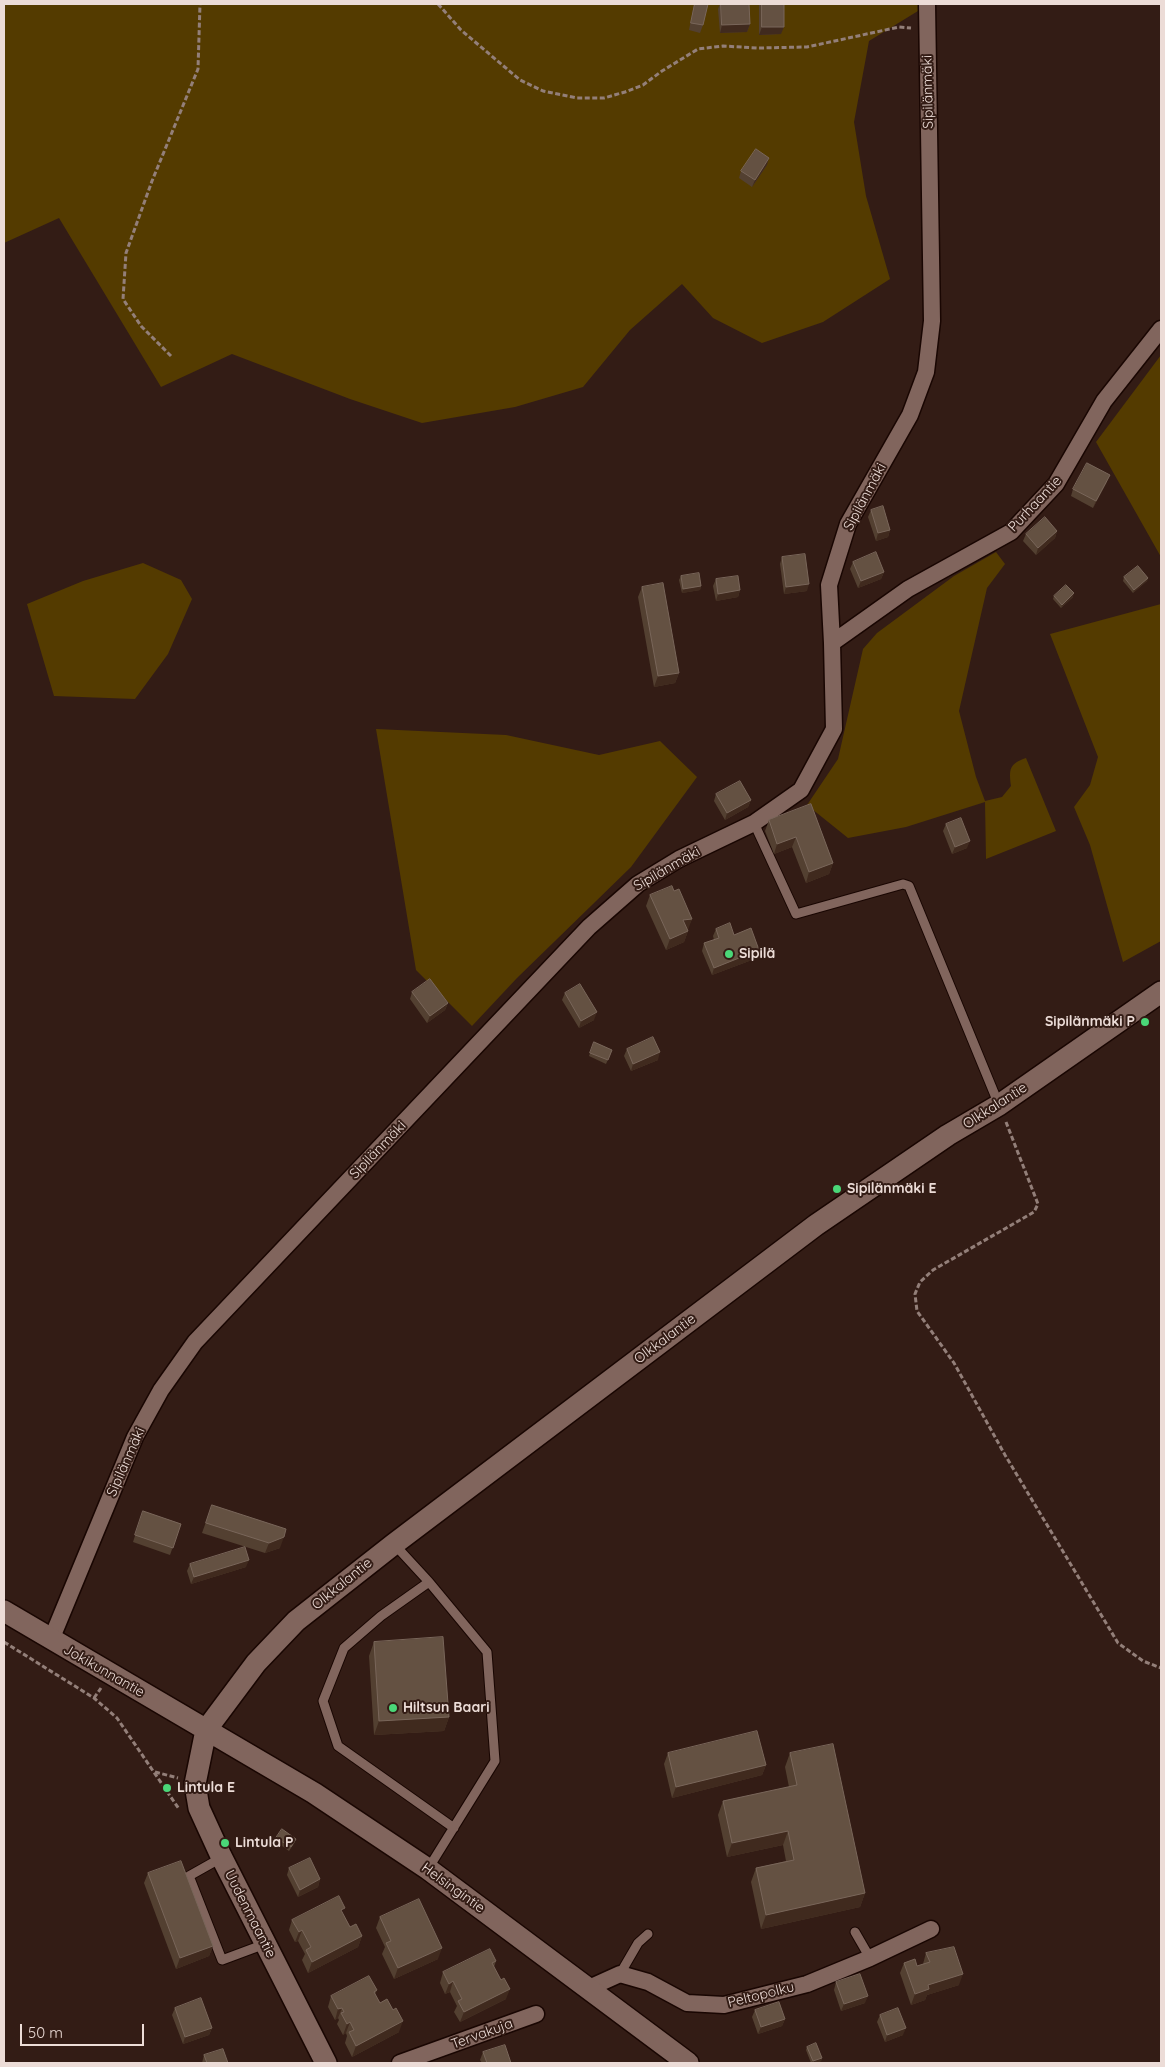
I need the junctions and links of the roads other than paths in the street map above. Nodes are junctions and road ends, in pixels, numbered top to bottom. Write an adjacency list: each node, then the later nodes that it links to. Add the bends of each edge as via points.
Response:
1 (927, 4): 3 (street, Sipilänmäki, via 932,321 926,372 910,414 848,524 829,584)
2 (1161, 329): 3 (street, Purhaantie, via 1104,401 1056,484 1011,532 908,589)
3 (832, 643): 4 (street, Sipilänmäki, via 834,729 801,790)
4 (754, 823): 6 (lane, via 796,914 902,884 909,886); 10 (street, Sipilänmäki, via 679,859 638,884 589,927 195,1342 161,1390 136,1437)
5 (1161, 992): 6 (street, Olkkalantie)
6 (999, 1105): 7 (street, Olkkalantie, via 948,1135 816,1225)
7 (394, 1544): 8 (lane); 11 (street, Olkkalantie, via 296,1621 256,1663)
8 (429, 1582): 12 (lane, via 487,1652 495,1761); 12 (lane, via 381,1616 344,1648 323,1701 338,1746)
9 (4, 1612): 10 (street, Jokikunnantie)
10 (51, 1640): 11 (street, Jokikunnantie)
11 (206, 1730): 13 (street, Uudenmaantie, via 195,1784 199,1808); 14 (street, Helsingintie, via 314,1793)
12 (454, 1828): 14 (lane)
13 (222, 1858): 18 (street, Uudenmaantie); 18 (lane, via 189,1876 222,1960)
14 (428, 1869): 21 (street, Helsingintie)
15 (932, 1929): 19 (street, Peltopolku)
16 (855, 1932): 19 (lane)
17 (648, 1934): 20 (lane, via 638,1943)
18 (265, 1944): 23 (street, Uudenmaantie)
19 (870, 1958): 20 (street, Peltopolku, via 807,1984 724,2005 687,2003 648,1982)
20 (620, 1974): 21 (street)
21 (589, 1988): 25 (street, Helsingintie)
22 (536, 2014): 24 (street, Tervakuja)
23 (326, 2063)
24 (400, 2063)
25 (688, 2063)

